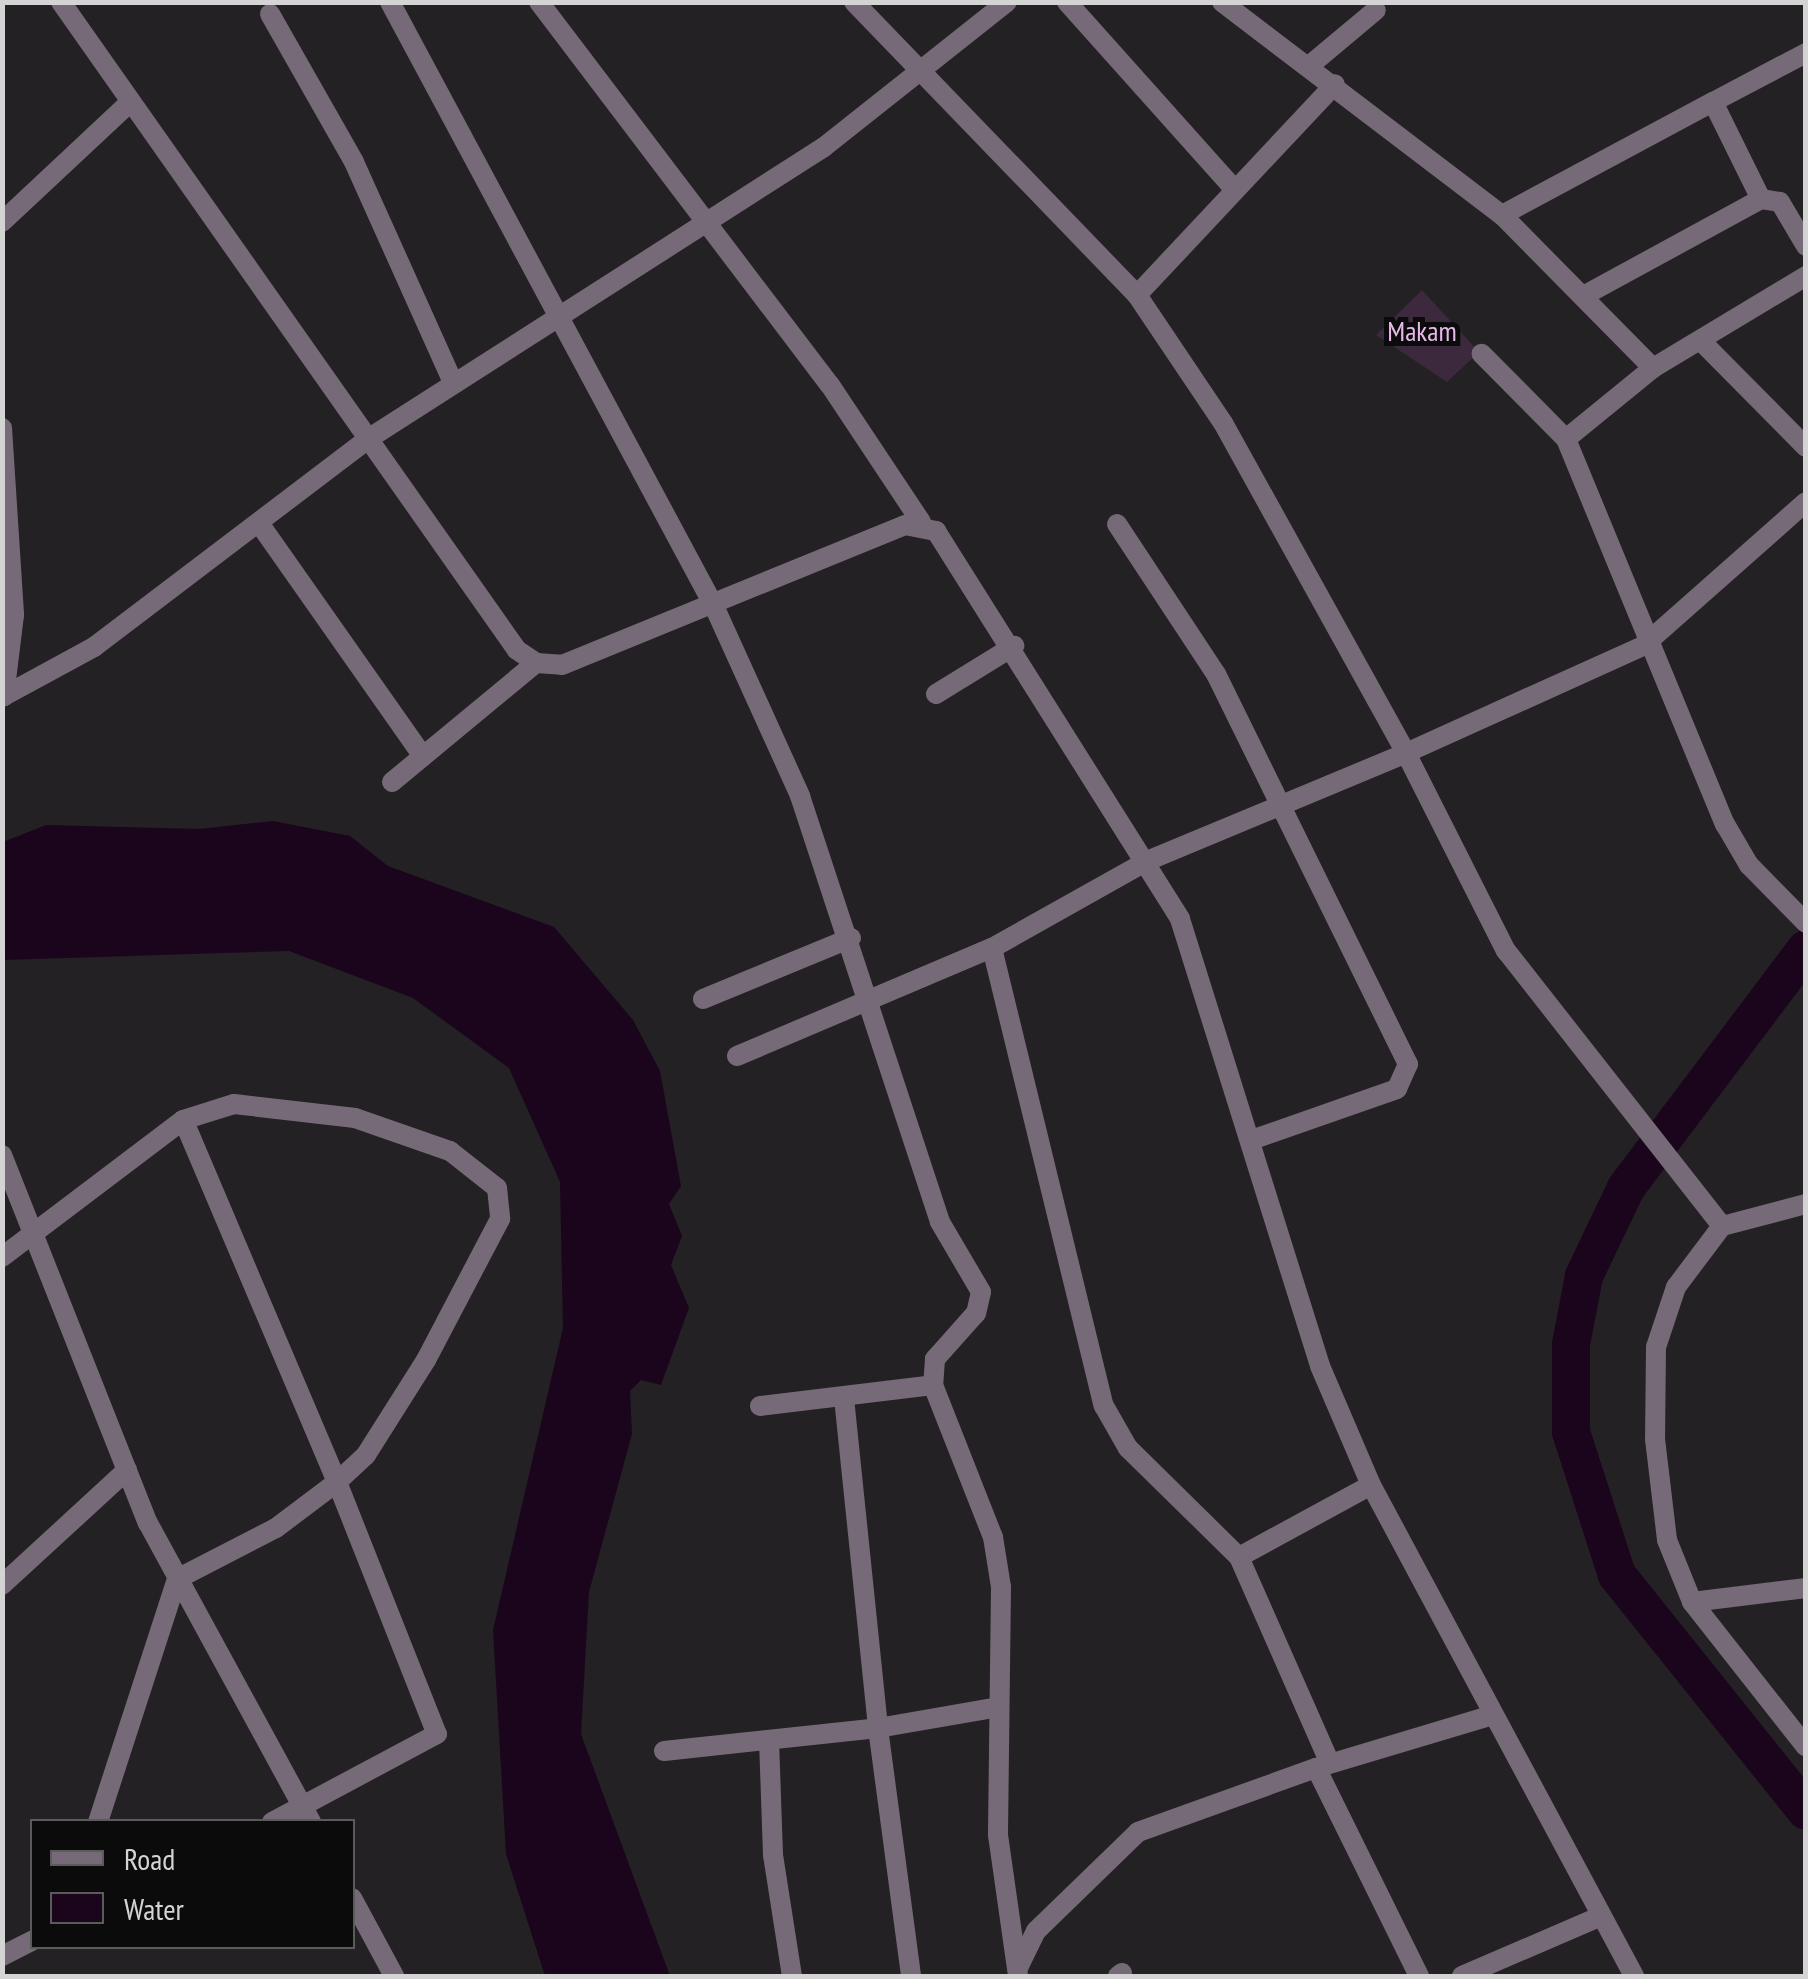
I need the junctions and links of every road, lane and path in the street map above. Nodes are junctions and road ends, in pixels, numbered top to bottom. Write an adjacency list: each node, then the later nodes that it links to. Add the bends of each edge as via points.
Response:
1 (61, 2): 15 (street)
2 (390, 2): 25 (street)
3 (539, 2): 20 (street)
4 (854, 2): 12 (street)
5 (1008, 2): 12 (street)
6 (1067, 2): 16 (street)
7 (1222, 2): 11 (street)
8 (1376, 10): 11 (street)
9 (270, 14): 29 (street, via 354,162)
10 (1806, 53): 14 (street)
11 (1309, 66): 13 (street)
12 (929, 72): 20 (street); 24 (street)
13 (1335, 84): 16 (street); 18 (street)
14 (1713, 102): 17 (street); 18 (street)
15 (129, 103): 19 (street); 32 (street)
16 (1234, 190): 24 (street)
17 (1761, 199): 21 (street, via 1780,202); 23 (street)
18 (1502, 215): 23 (street)
19 (2, 222)
20 (708, 223): 25 (street); 35 (street)
21 (1806, 246)
22 (1806, 276): 26 (street)
23 (1585, 294): 28 (street)
24 (1137, 295): 44 (street, via 1223,423)
25 (557, 314): 29 (street); 38 (street)
26 (1702, 342): 28 (street); 33 (street)
27 (1482, 354): 31 (street)
28 (1654, 368): 31 (street)
29 (453, 382): 32 (street)
30 (2, 428): 43 (street, via 14,615)
31 (1566, 438): 39 (street)
32 (368, 439): 36 (street); 41 (street)
33 (1806, 447)
34 (1806, 502): 39 (street)
35 (921, 522): 38 (street); 40 (street)
36 (258, 523): 43 (street, via 94,647); 45 (street)
37 (1117, 524): 47 (street, via 1216,674)
38 (714, 606): 41 (street, via 562,665); 50 (street, via 800,796)
39 (1655, 638): 44 (street); 49 (street, via 1725,824 1749,865)
40 (1014, 646): 42 (street); 48 (street)
41 (536, 663): 45 (street)
42 (936, 694)
43 (3, 696)
44 (1406, 753): 47 (street); 59 (street, via 1506,951)
45 (423, 756): 46 (street)
46 (392, 782)
47 (1282, 804): 48 (street); 56 (street, via 1408,1064 1407,1078)
48 (1147, 861): 51 (street); 56 (street, via 1180,918)
49 (1806, 923)
50 (850, 938): 52 (street); 53 (street)
51 (992, 948): 53 (street); 68 (street, via 1104,1406 1128,1448)
52 (704, 999)
53 (873, 1001): 54 (street); 62 (street, via 889,1085 940,1222 982,1292 976,1313 935,1359)
54 (737, 1056)
55 (183, 1120): 60 (street); 66 (street); 66 (street, via 234,1104 355,1118 450,1151 497,1188 500,1219 426,1360 366,1455)
56 (1251, 1140): 67 (street, via 1320,1366)
57 (2, 1155): 60 (street)
58 (1805, 1209): 59 (street)
59 (1722, 1226): 72 (street, via 1676,1287 1656,1347 1667,1540)
60 (33, 1232): 61 (street); 65 (street)
61 (2, 1257)
62 (933, 1385): 63 (street); 73 (street, via 994,1536)
63 (844, 1398): 64 (street); 75 (street)
64 (760, 1406)
65 (128, 1470): 69 (street); 70 (street)
66 (337, 1482): 69 (street, via 276,1528); 80 (street, via 437,1734)
67 (1371, 1485): 68 (street); 74 (street)
68 (1239, 1556): 79 (street)
69 (177, 1579): 80 (street); 81 (street)
70 (2, 1585)
71 (1806, 1588): 72 (street)
72 (1692, 1602): 77 (street)
73 (998, 1707): 75 (street); 86 (street, via 998,1836)
74 (1493, 1715): 79 (street); 83 (street)
75 (878, 1728): 76 (street); 89 (street)
76 (769, 1740): 78 (street); 88 (street, via 773,1855)
77 (1806, 1747)
78 (664, 1751)
79 (1323, 1766): 86 (street, via 1138,1832 1036,1931); 90 (street)
80 (307, 1814)
81 (99, 1819)
82 (355, 1904): 87 (street)
83 (1602, 1916): 91 (street); 92 (street)
84 (30, 1942): 85 (street)
85 (2, 1956)
86 (1017, 1975)
87 (394, 1976)
88 (792, 1976)
89 (911, 1976)
90 (1419, 1976)
91 (1462, 1976)
92 (1634, 1976)

